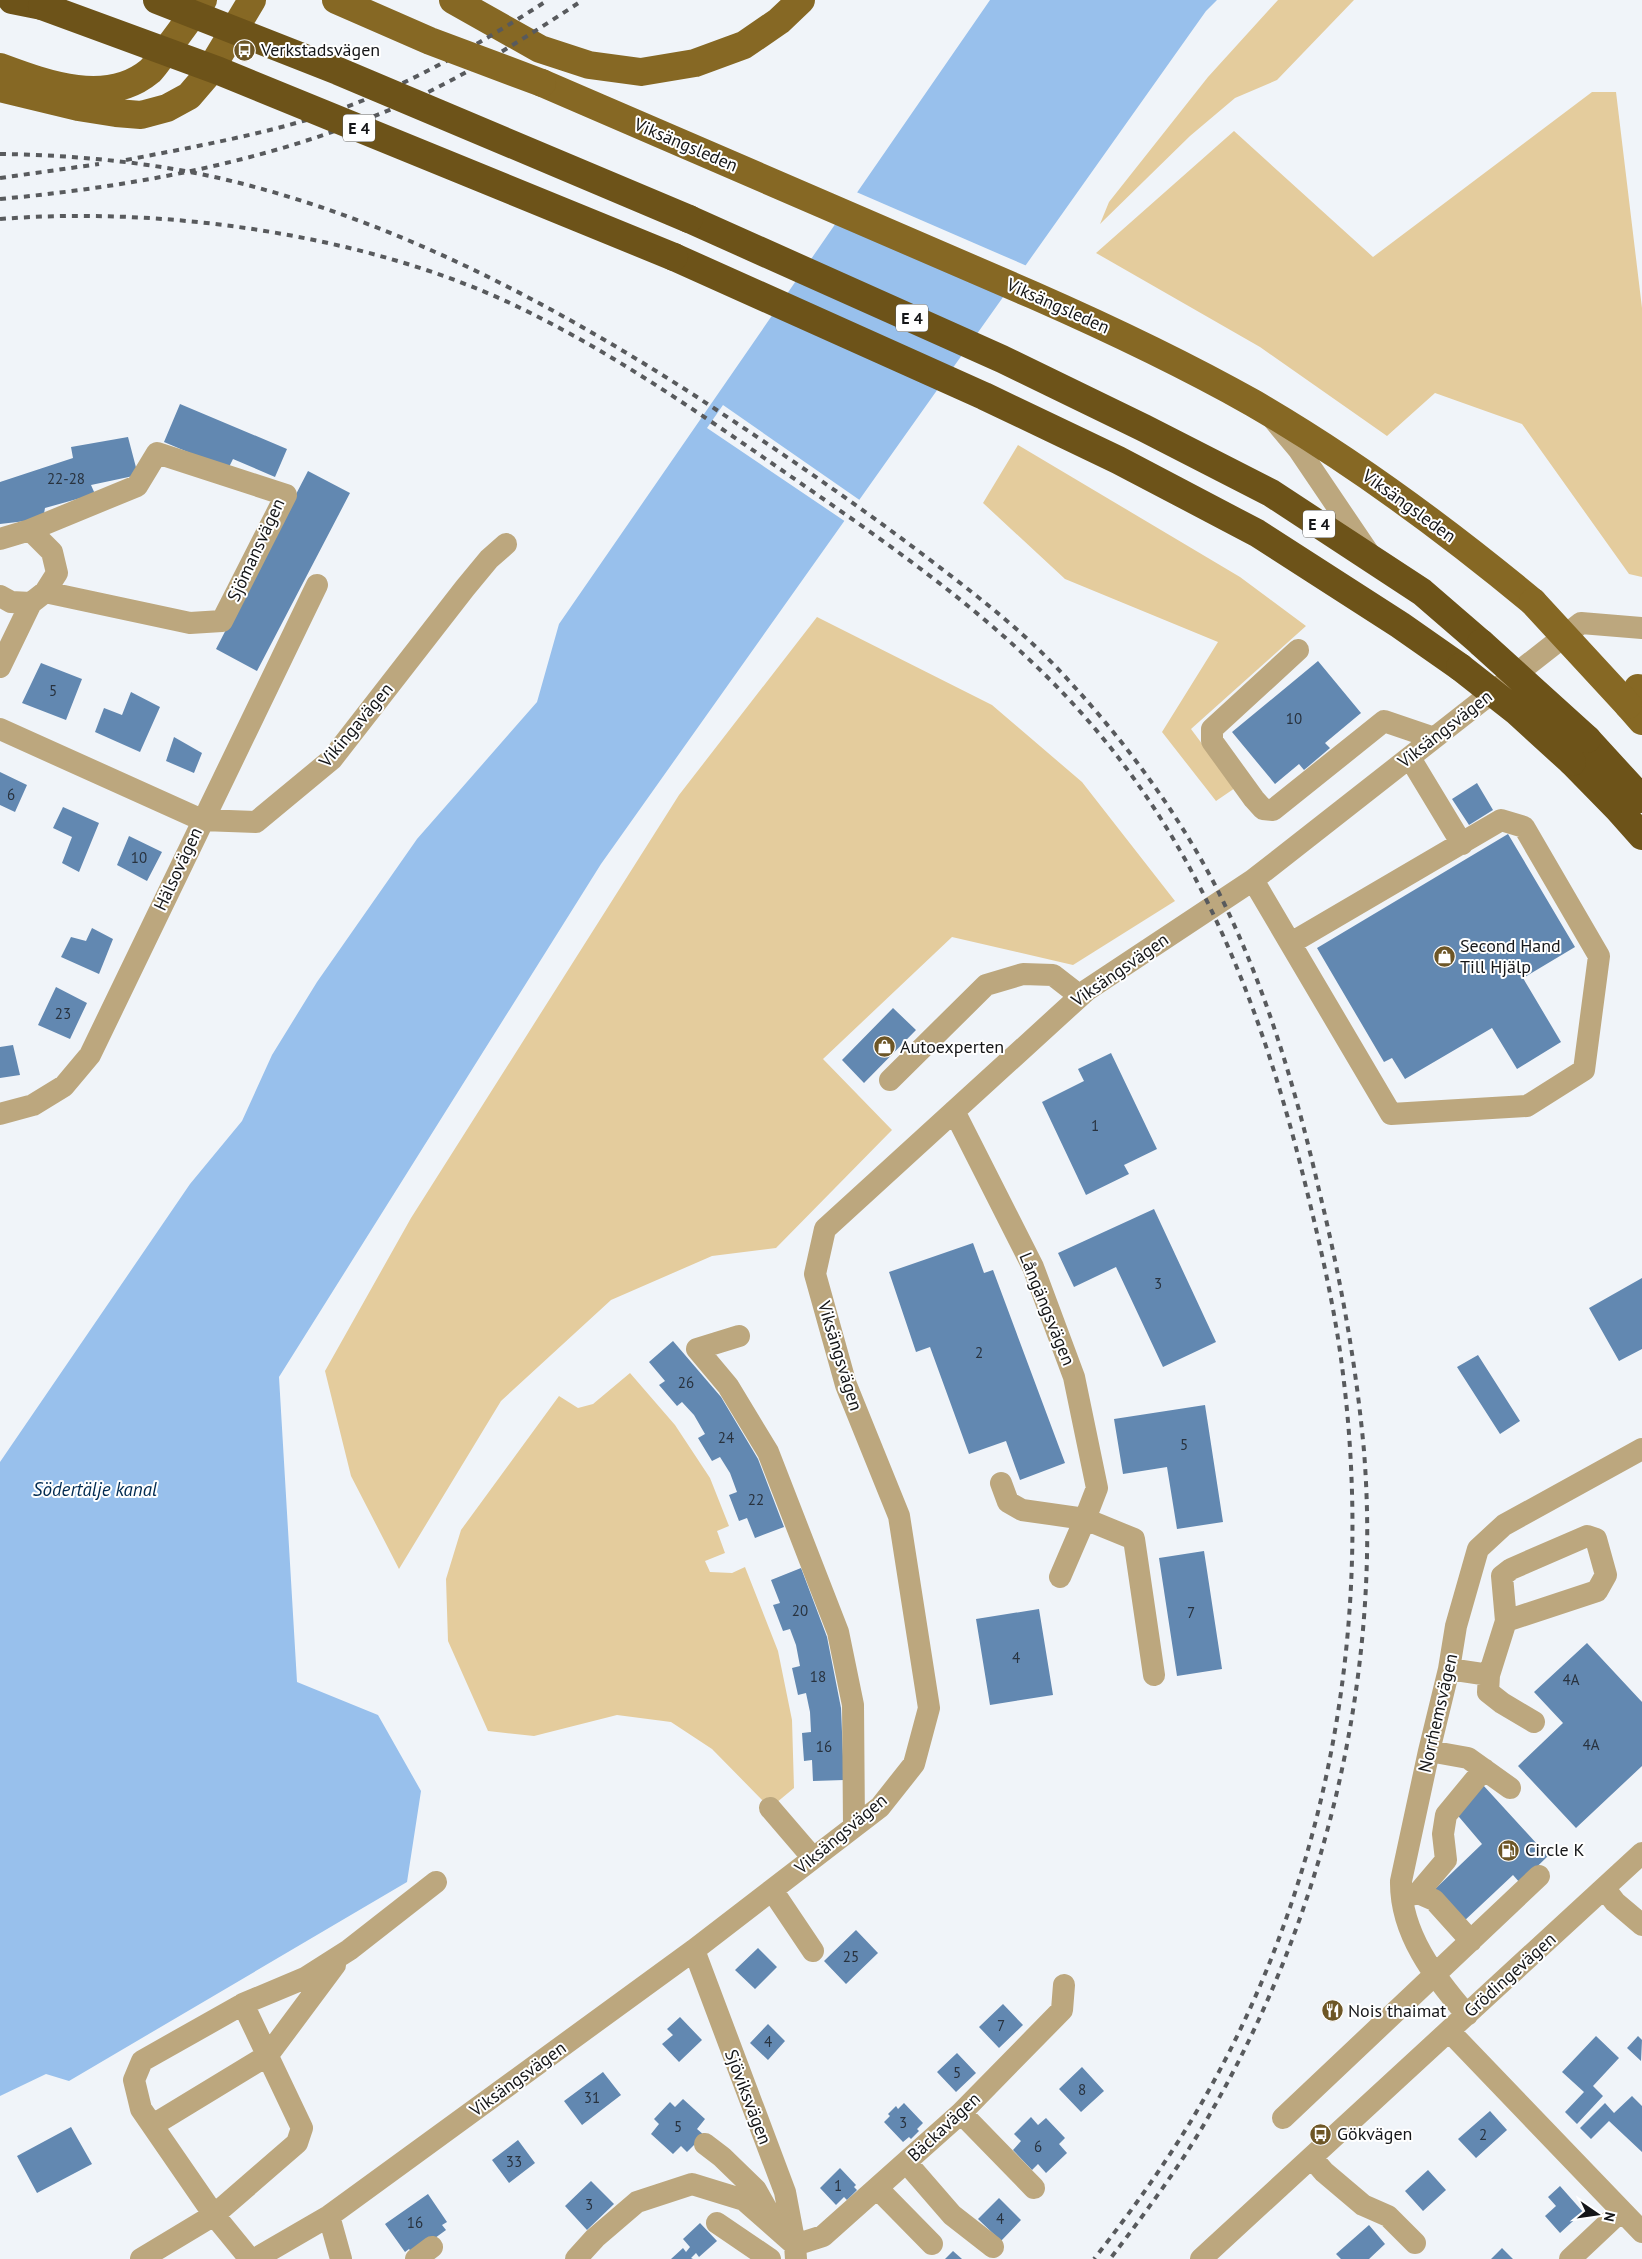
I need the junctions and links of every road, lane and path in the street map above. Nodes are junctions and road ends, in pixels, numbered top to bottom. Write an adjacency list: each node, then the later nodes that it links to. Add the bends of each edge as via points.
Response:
1 (12, 0): 9 (highway)
2 (157, 0): 17 (highway, E 4, bridge, via 338,71 689,219 1002,359 1271,493)
3 (203, 0): 10 (main road, via 150,70 132,82 86,91)
4 (252, 0): 12 (main road, via 207,75 189,96 167,108 141,115 116,113)
5 (336, 0): 11 (main road, bridge, via 430,41)
6 (376, 0): 11 (main road, bridge)
7 (453, 0): 8 (main road, via 540,49 589,65 642,72 695,63 744,45 779,21)
8 (801, 0)
9 (34, 3): 30 (highway, E 4, bridge, via 218,71 674,257 1118,460 1257,533 1400,625 1460,668 1516,711 1572,762)
10 (0, 67)
11 (542, 83): 13 (main road, Viksängsleden, via 1112,330)
12 (0, 88)
13 (1268, 413): 17 (street, via 1299,450); 24 (main road, Viksängsleden, bridge, via 1360,470 1471,551 1533,602)
14 (30, 530): 15 (street, Sjömansvägen); 20 (street, via 52,552 56,573); 20 (street, Sjömansvägen, via 136,486 157,453 286,495 222,621 190,623)
15 (0, 539)
16 (506, 544): 29 (street, Vikingavägen, via 465,588 332,760 256,822)
17 (1374, 560): 28 (highway, E 4, bridge, via 1422,592 1481,643 1587,739)
18 (317, 585): 29 (street, Hälsovägen)
19 (0, 596): 20 (street, Sjömansvägen, via 11,602)
20 (38, 597): 23 (street)
21 (1642, 628): 26 (street, Viksängsvägen, via 1581,623)
22 (1298, 650): 26 (street, via 1212,729 1212,741 1263,809 1273,810 1384,721)
23 (0, 667)
24 (1637, 702)
25 (0, 729): 29 (street, Vikingavägen)
26 (1434, 738): 27 (street, Viksängsvägen)
27 (1410, 758): 31 (street); 32 (street, Viksängsvägen)
28 (1642, 799)
29 (202, 820): 37 (street, Hälsovägen, via 90,1055 64,1086 34,1104)
30 (1642, 836)
31 (1462, 844): 33 (street); 33 (street, via 1501,820 1524,827 1599,956 1584,1070 1526,1106 1391,1114)
32 (1253, 880): 33 (street); 34 (street, Viksängsvägen)
33 (1290, 943)
34 (1080, 996): 35 (street, via 1053,975 1023,974 986,985); 36 (street, Viksängsvägen)
35 (890, 1080)
36 (954, 1111): 41 (street, Långängsvägen, via 1033,1268 1074,1377 1097,1488); 52 (street, Viksängsvägen, via 826,1229 815,1274 846,1385 900,1516 929,1708 914,1764 880,1807)
37 (0, 1114)
38 (739, 1336): 52 (street, via 697,1349 728,1386 768,1452 838,1632 853,1705)
39 (1642, 1449): 44 (street, Norrhemsvägen, via 1504,1524 1478,1548 1456,1626)
40 (1001, 1483): 41 (street, via 1008,1502 1022,1510)
41 (1085, 1519): 42 (street, Långängsvägen); 45 (street, via 1134,1538)
42 (1060, 1577)
43 (1506, 1621): 43 (street, via 1502,1576 1587,1536 1596,1539 1606,1575 1597,1591); 46 (street)
44 (1449, 1668): 46 (street); 48 (street, Norrhemsvägen)
45 (1154, 1675)
46 (1489, 1675): 47 (street, via 1488,1692)
47 (1534, 1722)
48 (1429, 1751): 49 (street, via 1468,1758); 59 (street, Norrhemsvägen, via 1401,1881)
49 (1484, 1769): 50 (street); 59 (street, via 1446,1815 1443,1834 1446,1860)
50 (1510, 1788)
51 (770, 1808): 54 (street)
52 (854, 1826): 54 (street, Viksängsvägen)
53 (1642, 1853): 57 (street, Grödingevägen)
54 (813, 1858): 58 (street, Viksängsvägen)
55 (1539, 1876): 61 (street)
56 (436, 1882): 64 (street)
57 (1605, 1889): 60 (street); 68 (street, Grödingevägen)
58 (772, 1890): 62 (street, Viksängsvägen); 63 (street)
59 (1409, 1895): 61 (street, via 1434,1900); 65 (street, Norrhemsvägen, via 1414,1939)
60 (1642, 1925)
61 (1470, 1941): 65 (street)
62 (694, 1950): 81 (street, Viksängsvägen); 88 (street, Sjöviksvägen, via 785,2192)
63 (814, 1951)
64 (344, 1953): 67 (street, via 305,1978); 70 (street)
65 (1435, 1974): 68 (street, Norrhemsvägen); 72 (street)
66 (1064, 1985): 71 (street, Bäckavägen, via 1062,2010)
67 (243, 2004): 70 (street); 73 (street, via 142,2061 134,2080 141,2109)
68 (1467, 2015): 69 (street, Grödingevägen)
69 (1449, 2031): 75 (street, Grödingevägen); 79 (street)
70 (268, 2055): 73 (street); 80 (street, via 302,2128 297,2143)
71 (961, 2113): 76 (street, Bäckavägen); 78 (street)
72 (1283, 2118)
73 (153, 2125): 80 (street)
74 (705, 2144): 83 (street, via 756,2190)
75 (1312, 2158): 85 (street, via 1363,2205 1388,2216); 95 (street, Grödingevägen)
76 (906, 2162): 77 (street, Bäckavägen); 87 (street, via 952,2215)
77 (877, 2188): 86 (street); 88 (street, Bäckavägen, via 823,2236)
78 (1034, 2188)
79 (1621, 2211): 84 (street); 96 (street)
80 (214, 2215): 89 (street); 90 (street)
81 (329, 2216): 91 (street, Viksängsvägen); 92 (street)
82 (717, 2223): 94 (street)
83 (779, 2231): 88 (street); 93 (street, via 744,2200 692,2184 637,2202)
84 (1642, 2232)
85 (1415, 2243)
86 (932, 2244)
87 (993, 2247)
88 (796, 2252)
89 (141, 2259)
90 (250, 2259)
91 (255, 2259)
92 (341, 2259)
93 (576, 2259)
94 (770, 2259)
95 (1201, 2259)
96 (1570, 2259)

